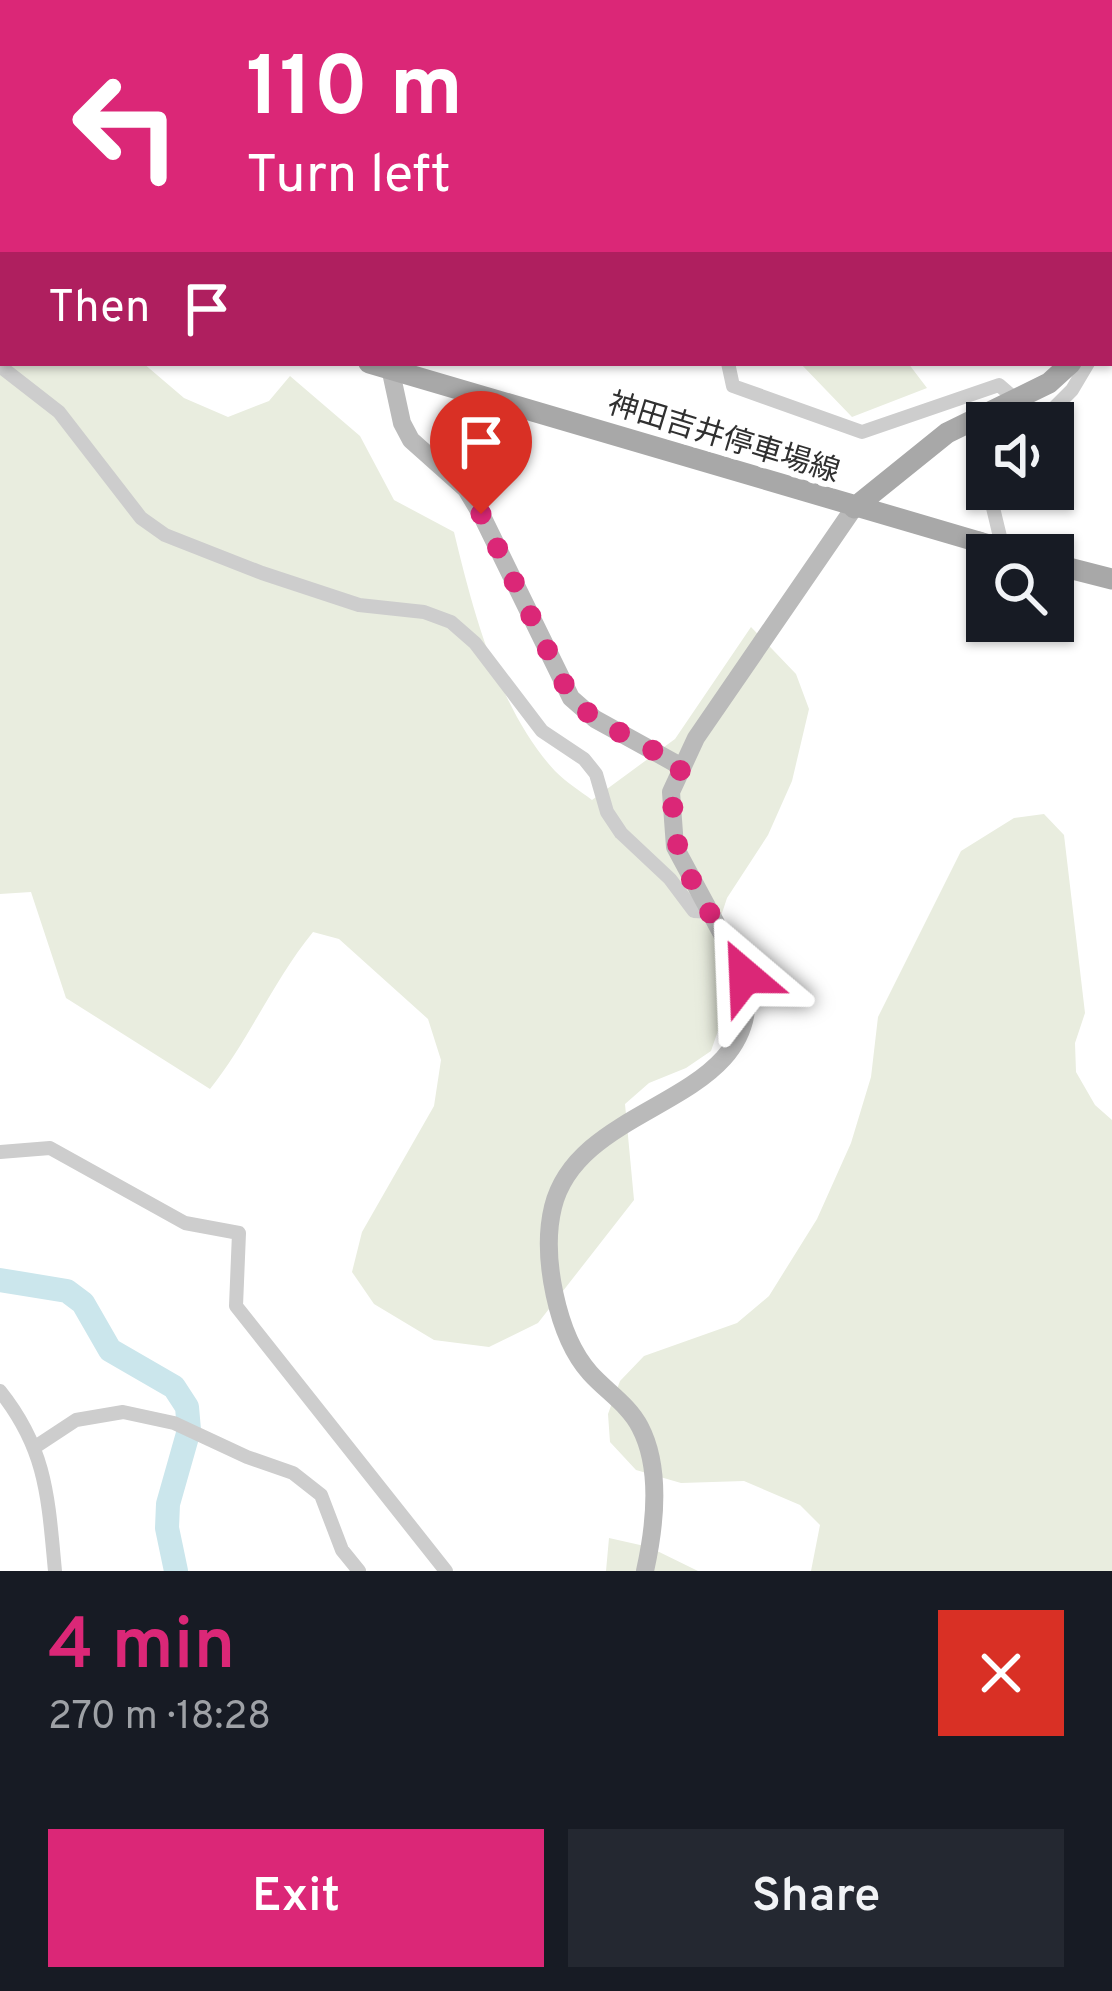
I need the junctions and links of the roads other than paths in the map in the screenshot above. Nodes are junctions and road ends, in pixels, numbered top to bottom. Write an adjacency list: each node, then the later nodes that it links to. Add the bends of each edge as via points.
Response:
1 (382, 366): 13 (street, via 402,423 481,514 571,698)
2 (385, 366): 9 (main road, 神田吉井停車場線)
3 (729, 366): 7 (street, via 734,386 862,432 999,385)
4 (1068, 366): 7 (main road, 神田吉井停車場線)
5 (1086, 366): 8 (street)
6 (0, 367): 14 (street, via 59,412 141,518 165,535 359,605 452,622 542,730 584,759 632,847 694,911)
7 (1014, 398): 9 (main road, 神田吉井停車場線, via 946,433)
8 (1060, 402)
9 (854, 508): 10 (main road, 神田吉井停車場線, bridge); 13 (street)
10 (966, 538)
11 (1074, 570): 12 (main road)
12 (1112, 579)
13 (682, 766): 14 (street, via 671,792 675,848)
14 (712, 912): 21 (street, via 745,976 745,1026 711,1072 582,1155 552,1211 562,1328 573,1352 638,1422 652,1460)
15 (0, 1152): 20 (street, via 50,1148 185,1223 239,1233 236,1306)
16 (0, 1391): 17 (street)
17 (35, 1447): 18 (street); 19 (street, via 76,1420 123,1412 175,1423 293,1473 321,1495)
18 (55, 1571)
19 (359, 1571)
20 (446, 1571)
21 (645, 1571)

